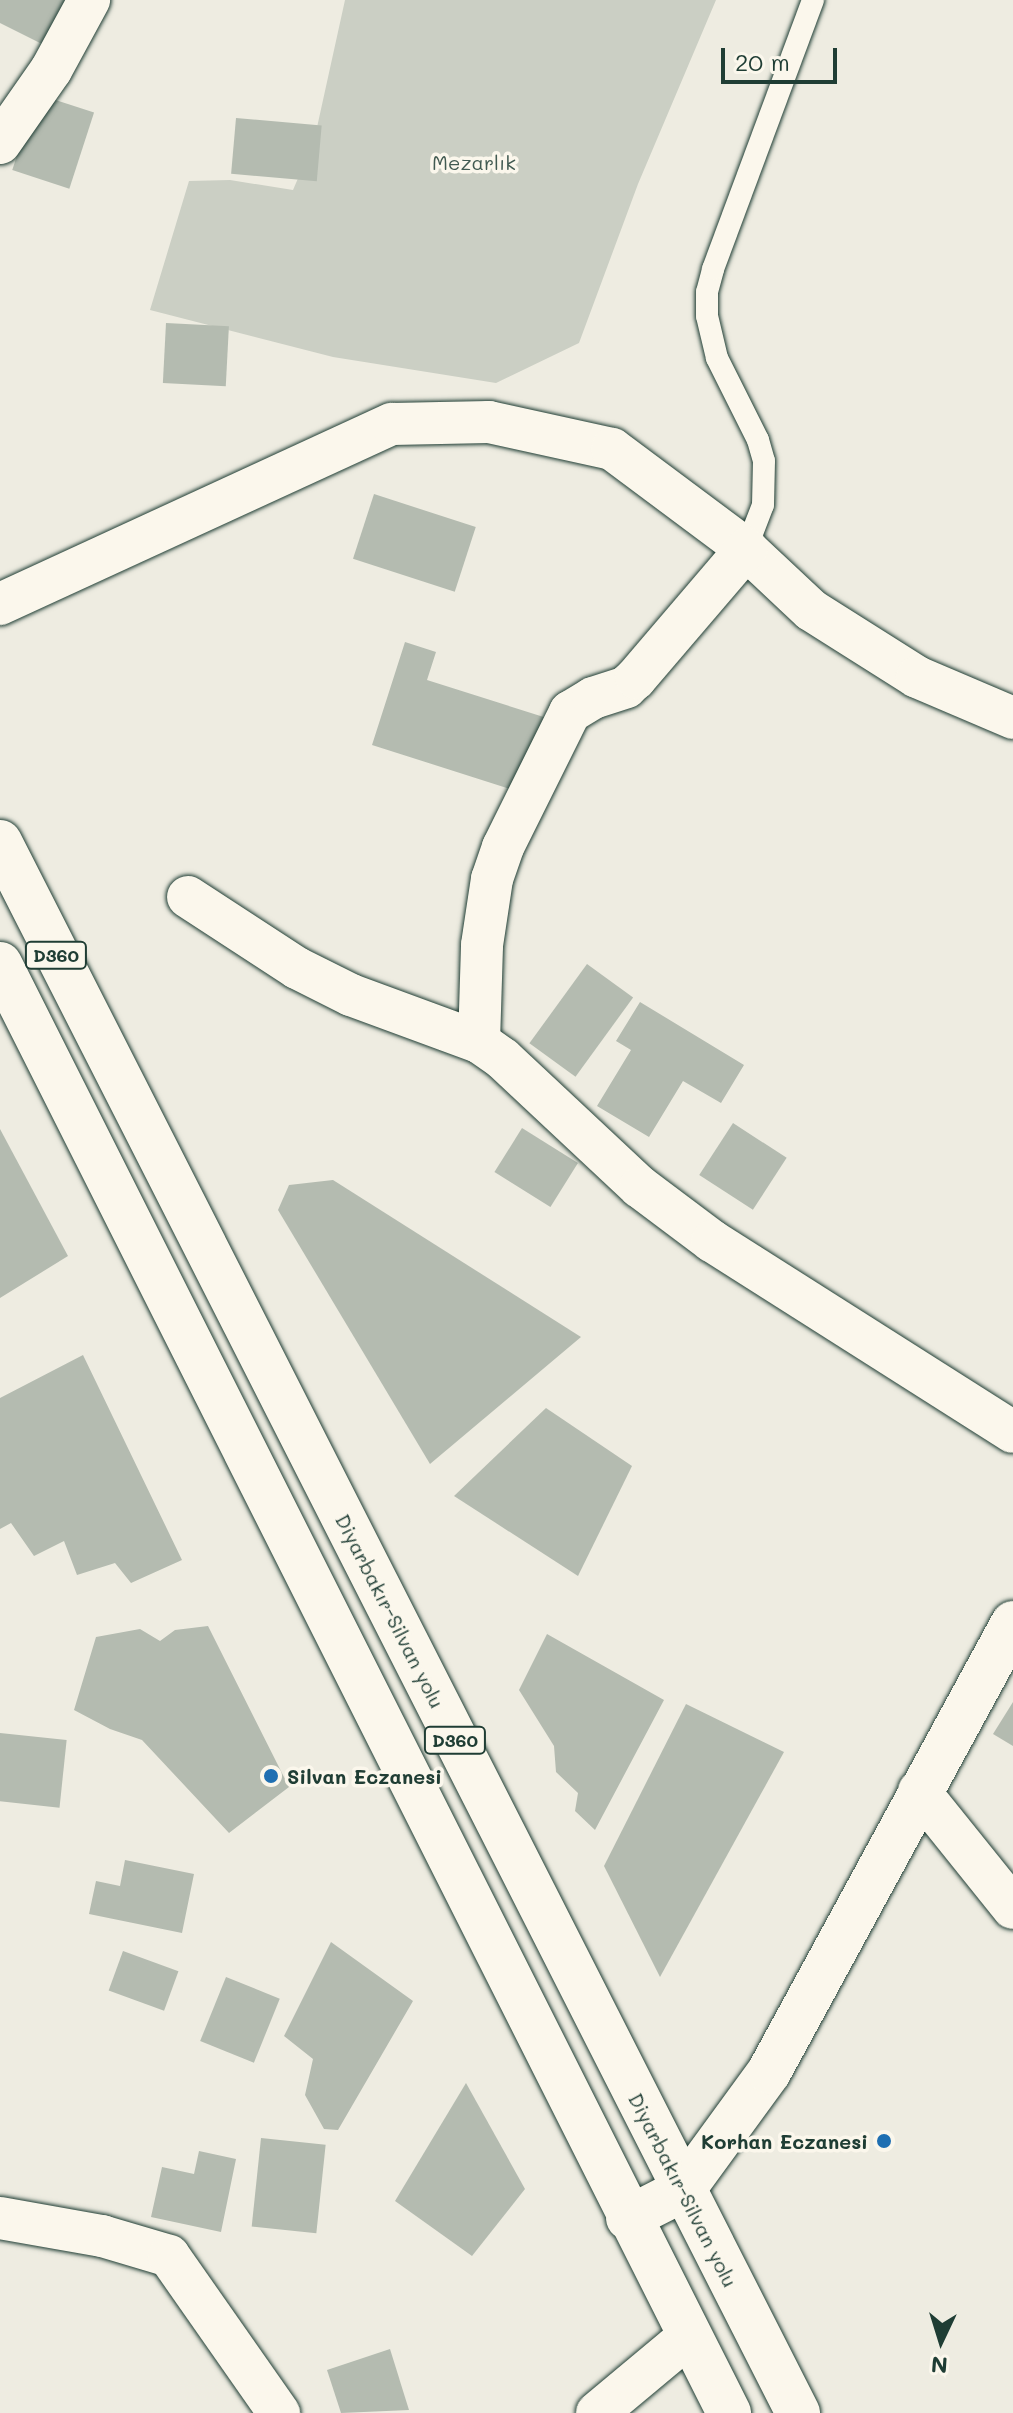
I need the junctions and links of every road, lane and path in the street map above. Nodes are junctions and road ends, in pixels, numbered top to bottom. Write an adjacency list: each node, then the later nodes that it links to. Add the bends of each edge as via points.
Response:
1 (89, 0): 3 (street, via 51,70)
2 (813, 0): 4 (lane, via 707,292 708,327 717,358 764,461 763,505)
3 (0, 143)
4 (746, 549): 5 (street, via 612,449 489,422 392,424); 6 (street, via 811,610 917,677); 10 (street, via 636,678 570,712 492,879 482,945)
5 (0, 604)
6 (1013, 718)
7 (0, 842): 15 (main road, Diyarbakır-Silvan yolu / D360)
8 (188, 897): 10 (street, via 297,968 351,995)
9 (0, 964): 17 (main road, D360)
10 (479, 1042): 11 (street, via 640,1187 712,1241)
11 (1013, 1432)
12 (1013, 1623): 13 (main road)
13 (919, 1791): 14 (street); 15 (main road, via 769,2072)
14 (1013, 1908)
15 (683, 2190): 17 (main road); 22 (main road, Diyarbakır-Silvan yolu / D360)
16 (0, 2218): 19 (street, via 102,2236 169,2256)
17 (628, 2218): 18 (main road, D360)
18 (689, 2336): 20 (street); 21 (main road, D360)
19 (279, 2413)
20 (597, 2413)
21 (729, 2413)
22 (798, 2413)

